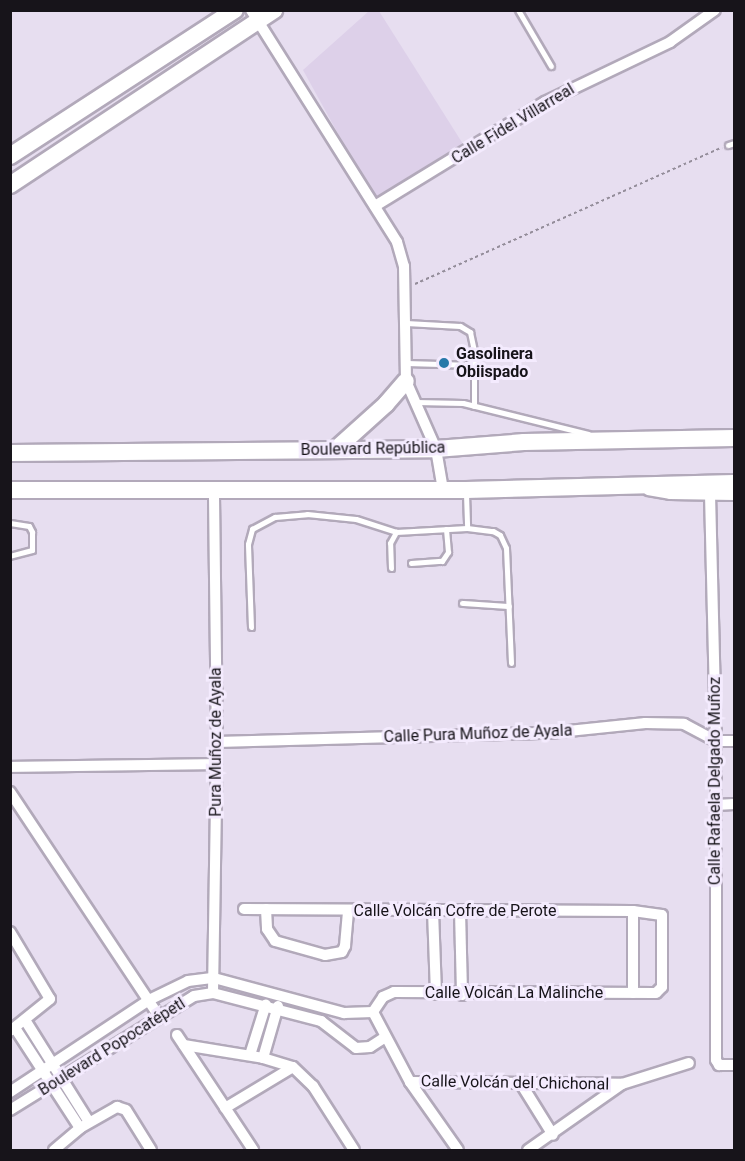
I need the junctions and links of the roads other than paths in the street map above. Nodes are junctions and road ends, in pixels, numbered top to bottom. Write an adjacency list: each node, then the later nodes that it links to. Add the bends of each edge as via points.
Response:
1 (235, 10): 9 (main road)
2 (274, 10): 5 (main road)
3 (518, 10): 6 (lane)
4 (715, 10): 11 (street, Calle Fidel Villarreal, via 670,42 545,102)
5 (255, 16): 10 (main road); 11 (street)
6 (551, 66)
7 (735, 143): 8 (lane)
8 (728, 145)
9 (10, 156)
10 (10, 185)
11 (375, 206): 12 (street, via 397,242)
12 (406, 323): 13 (street); 14 (lane, via 466,328 473,340)
13 (406, 363): 14 (lane); 15 (street)
14 (474, 365): 17 (lane)
15 (406, 381): 16 (street); 21 (main road)
16 (416, 402): 17 (lane); 20 (street)
17 (474, 406): 19 (lane)
18 (735, 438): 19 (main road, Boulevard República)
19 (608, 440): 20 (main road, Boulevard República)
20 (436, 449): 21 (main road, Boulevard República); 27 (street)
21 (334, 450): 22 (main road, Boulevard República)
22 (10, 453)
23 (735, 483): 24 (main road)
24 (637, 484): 28 (main road); 29 (street, via 658,493)
25 (10, 490): 26 (main road)
26 (214, 490): 27 (main road); 44 (street, Pura Muñoz de Ayala)
27 (443, 490): 28 (main road)
28 (466, 490): 32 (lane)
29 (710, 494): 30 (street); 42 (street, Calle Rafaela Delgado Muñoz)
30 (735, 495)
31 (10, 523): 35 (lane, via 29,526 32,550)
32 (467, 528): 33 (lane); 39 (lane, via 493,531 504,541)
33 (446, 529): 34 (lane); 36 (lane, via 448,552 442,561)
34 (396, 532): 37 (lane, via 390,543); 40 (lane, via 356,519 307,514 275,518 252,529 248,544)
35 (10, 556)
36 (411, 563)
37 (391, 568)
38 (462, 603): 39 (lane)
39 (509, 606): 41 (lane)
40 (251, 627)
41 (511, 663)
42 (716, 741): 43 (street, Calle Pura Muñoz de Ayala); 44 (street, Calle Pura Muñoz de Ayala, via 684,723 645,723 549,733); 49 (street, Calle Rafaela Delgado Muñoz)
43 (735, 741)
44 (217, 742): 45 (street, Pura Muñoz de Ayala)
45 (216, 764): 46 (street); 57 (street, Pura Muñoz de Ayala)
46 (10, 766)
47 (10, 792): 64 (street)
48 (735, 804): 49 (street)
49 (716, 805): 77 (street, Calle Rafaela Delgado Muñoz, via 716,1060 722,1065)
50 (244, 909): 51 (street, Calle Volcán Cofre de Perote)
51 (266, 909): 52 (street, Calle Volcán Cofre de Perote); 52 (street, via 267,929 275,941 325,955 342,951 345,946)
52 (348, 911): 53 (street, Calle Volcán Cofre de Perote)
53 (432, 911): 54 (street, Calle Volcán Cofre de Perote); 61 (street)
54 (460, 911): 55 (street, Calle Volcán Cofre de Perote); 62 (street)
55 (633, 911): 58 (street, Calle Volcán Cofre de Perote, via 657,911 663,918); 60 (street)
56 (10, 932): 69 (street, via 50,994 50,1002)
57 (214, 978): 59 (street, Pura Muñoz de Ayala); 63 (street, Boulevard Popocatépetl); 64 (street, Boulevard Popocatépetl, via 180,984)
58 (662, 987): 60 (street, Calle Volcán La Malinche, via 652,994)
59 (213, 993): 65 (street); 68 (street, Boulevard Popocatépetl, via 194,996)
60 (633, 993): 62 (street, Calle Volcán La Malinche)
61 (436, 994): 62 (street, Calle Volcán La Malinche); 67 (street, Calle Volcán La Malinche, via 389,994)
62 (462, 995)
63 (275, 996): 65 (street); 66 (street); 67 (street, Boulevard Popocatépetl, via 344,1013)
64 (149, 1000): 68 (street); 79 (street, Boulevard Popocatépetl)
65 (264, 1008): 66 (street); 74 (street)
66 (276, 1010): 72 (street, via 321,1021 356,1048 370,1047); 75 (street)
67 (373, 1012): 72 (street)
68 (158, 1015): 80 (street, Boulevard Popocatépetl)
69 (25, 1020): 70 (street); 79 (street)
70 (13, 1029): 79 (street)
71 (177, 1035): 73 (street)
72 (384, 1038): 81 (street)
73 (184, 1045): 74 (street); 85 (street)
74 (250, 1055): 75 (street)
75 (263, 1058): 78 (street)
76 (689, 1064): 83 (street, Calle Volcán del Chichonal)
77 (735, 1065)
78 (293, 1067): 85 (street); 92 (street, via 314,1086)
79 (48, 1068): 80 (street); 84 (street, Boulevard Popocatépetl)
80 (56, 1080): 86 (street, Boulevard Popocatépetl); 87 (street)
81 (410, 1082): 82 (street, Calle Volcán del Chichonal); 93 (street)
82 (520, 1082): 83 (street, Calle Volcán del Chichonal); 88 (street)
83 (622, 1084): 88 (street)
84 (10, 1092)
85 (225, 1108): 91 (street)
86 (10, 1110)
87 (84, 1125): 89 (street); 90 (street, via 117,1107 126,1110)
88 (553, 1136): 94 (street)
89 (54, 1150)
90 (151, 1150)
91 (253, 1150)
92 (354, 1150)
93 (458, 1150)
94 (528, 1150)

